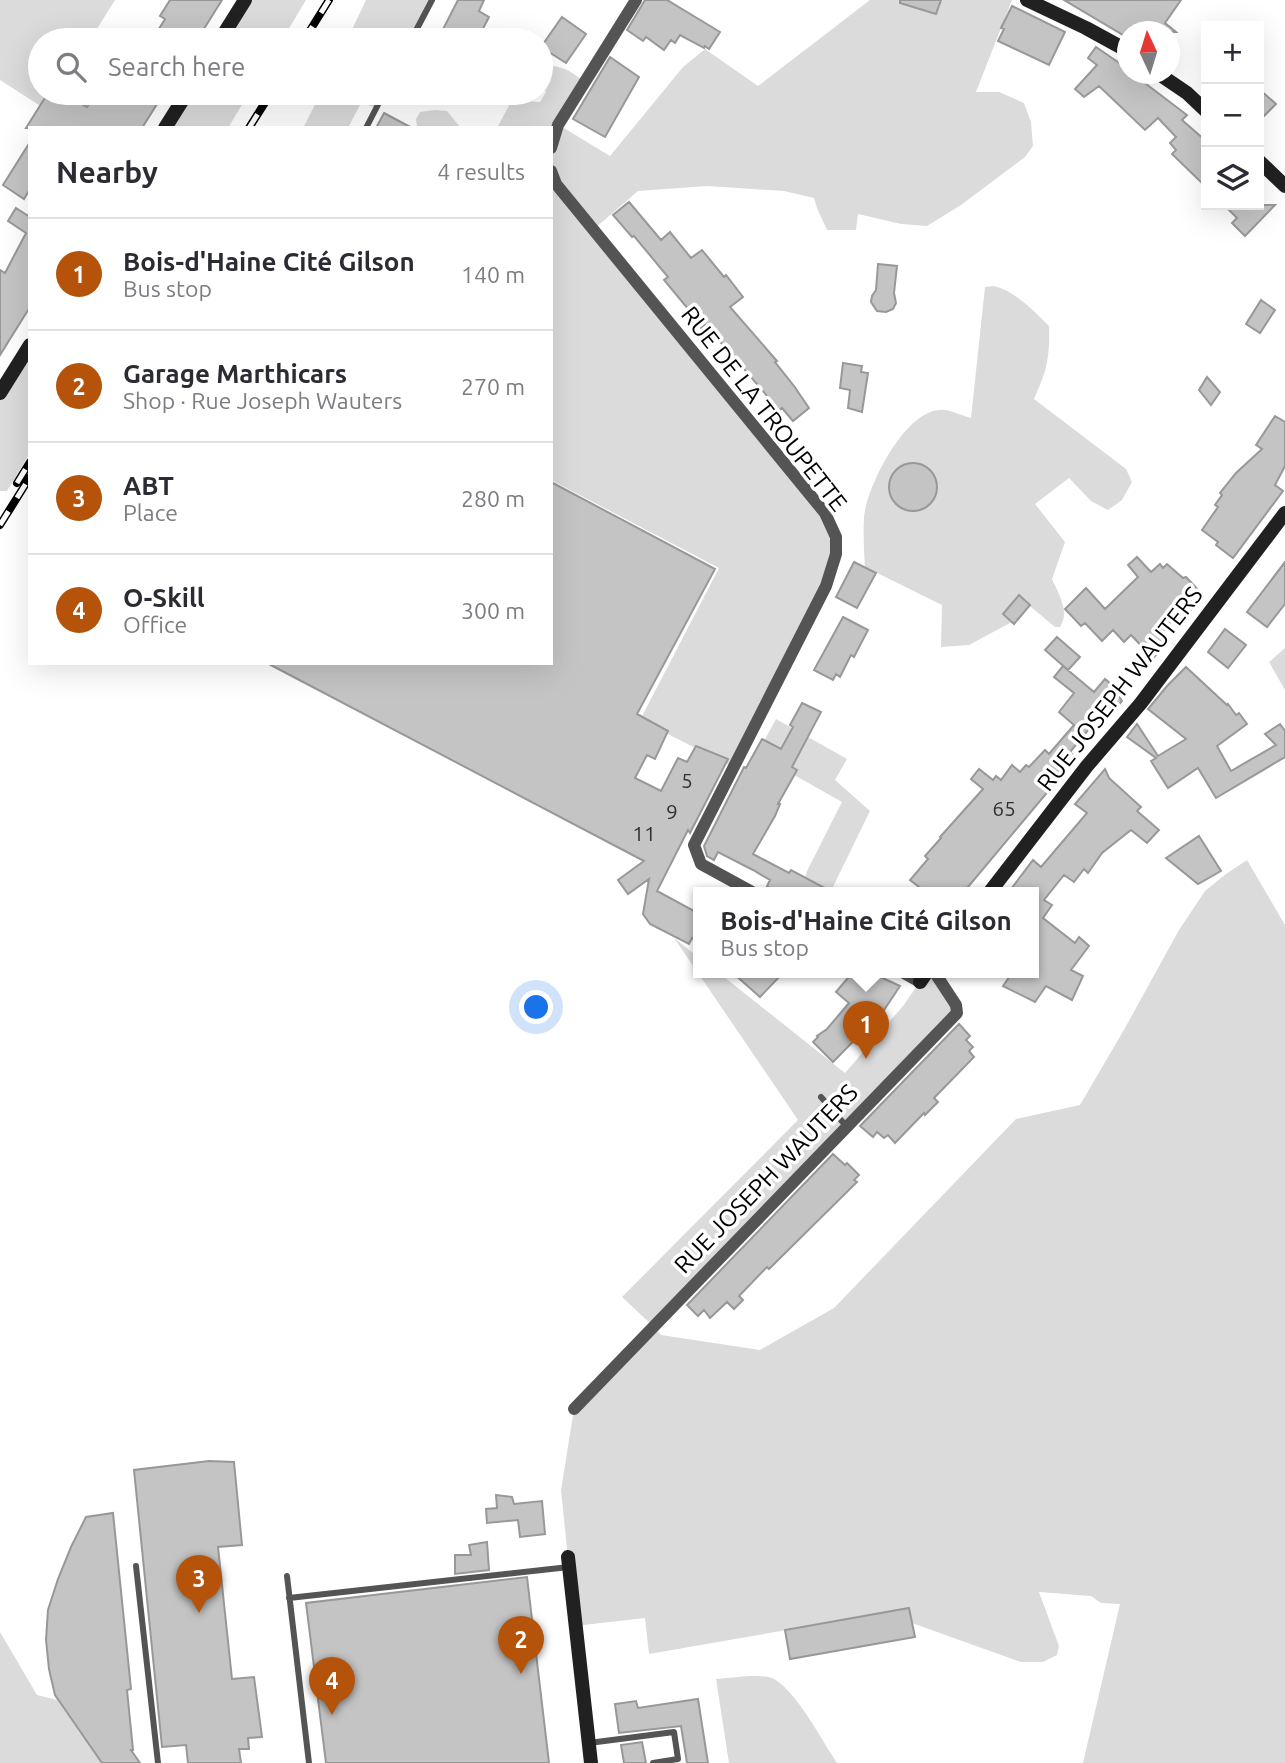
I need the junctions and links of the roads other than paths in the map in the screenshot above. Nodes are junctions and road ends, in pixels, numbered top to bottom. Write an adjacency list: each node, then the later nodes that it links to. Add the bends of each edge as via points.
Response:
1 (245, 0): 5 (street)
2 (432, 0): 6 (lane)
3 (636, 0): 14 (street, via 558,125)
4 (1027, 0): 7 (street)
5 (227, 28)
6 (417, 28)
7 (1117, 45)
8 (1174, 84): 11 (street)
9 (179, 105): 12 (street)
10 (378, 105): 13 (lane)
11 (1201, 106)
12 (166, 126)
13 (367, 126)
14 (553, 141)
15 (1264, 166): 17 (street)
16 (553, 176): 21 (street, RUE DE LA TROUPETTE, via 825,513 836,537 826,586 694,845 701,864)
17 (1285, 186)
18 (28, 348): 19 (street)
19 (0, 393)
20 (1285, 513): 22 (street, RUE JOSEPH WAUTERS)
21 (743, 887)
22 (994, 887)
23 (938, 978): 25 (street, RUE JOSEPH WAUTERS, via 957,1013)
24 (821, 1097): 25 (lane)
25 (847, 1127): 26 (street, RUE JOSEPH WAUTERS)
26 (574, 1409)
27 (568, 1562): 30 (lane); 31 (street)
28 (136, 1566): 32 (lane)
29 (287, 1576): 30 (lane)
30 (289, 1598): 33 (lane)
31 (589, 1743): 34 (street); 35 (lane, via 674,1732 678,1759)
32 (158, 1763)
33 (309, 1763)
34 (591, 1763)
35 (653, 1763)

